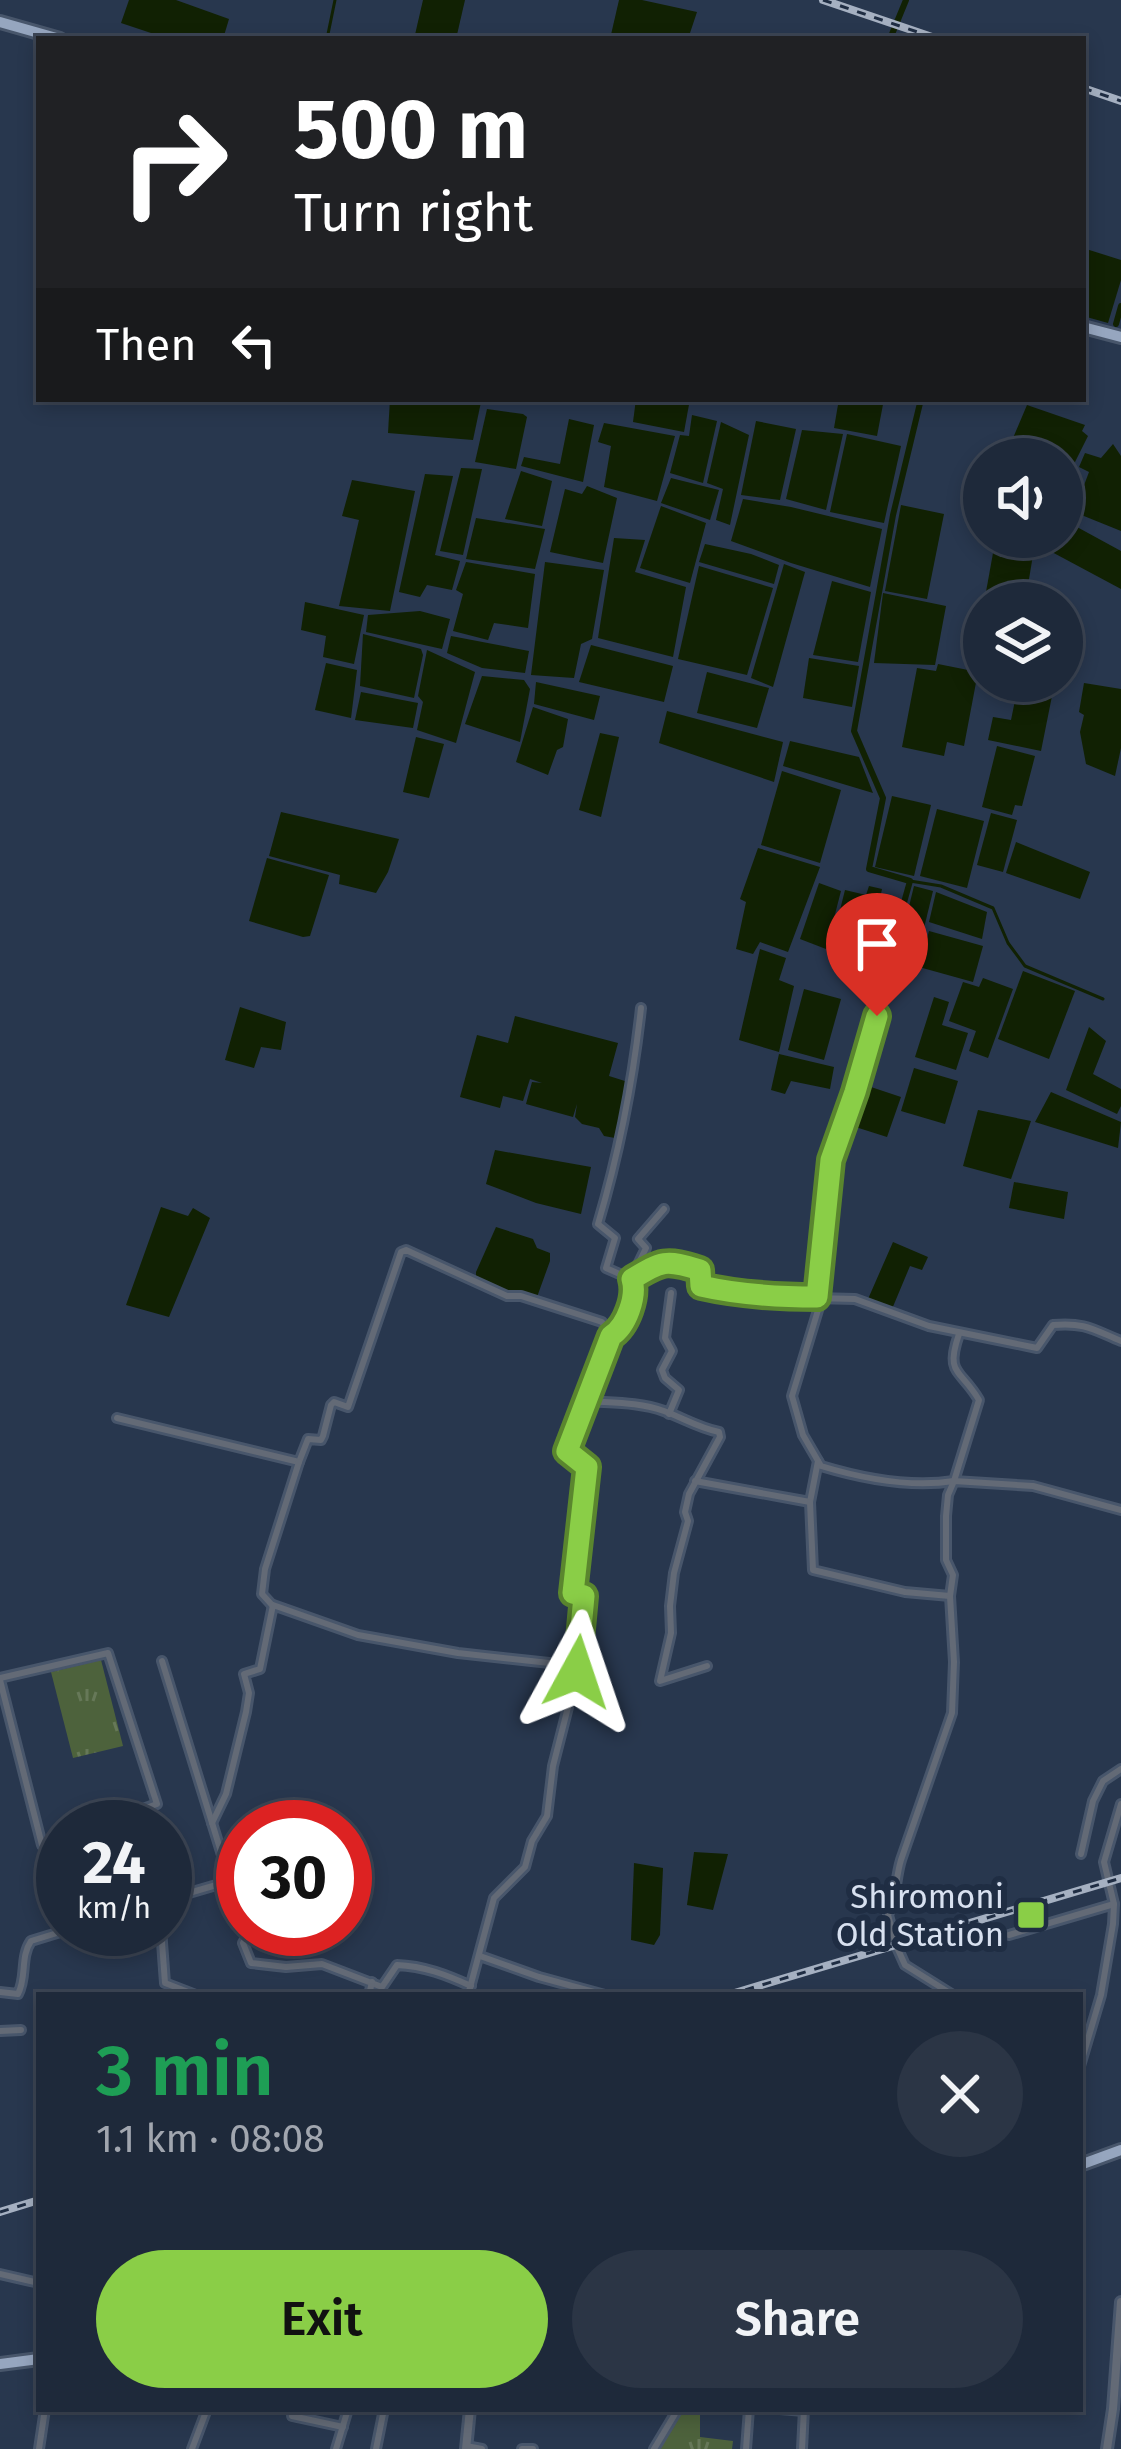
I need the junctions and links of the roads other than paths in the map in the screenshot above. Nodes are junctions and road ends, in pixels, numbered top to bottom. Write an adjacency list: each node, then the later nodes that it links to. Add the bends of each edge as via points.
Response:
1 (0, 22): 2 (highway)
2 (49, 36)
3 (1086, 328): 4 (highway)
4 (1121, 337)
5 (641, 1008): 8 (street, via 598,1224 615,1238 606,1268)
6 (877, 1016): 10 (street, via 831,1160)
7 (664, 1208): 8 (street, via 638,1239 646,1248)
8 (632, 1279): 10 (street, via 660,1262 700,1270 701,1286 731,1293); 12 (street, via 621,1329)
9 (671, 1293): 15 (street, via 664,1338 672,1351 662,1370 679,1390)
10 (819, 1297): 11 (street, via 855,1299); 17 (street, via 792,1396)
11 (959, 1333): 13 (street, via 1037,1348 1054,1325 1077,1323); 20 (street, via 953,1367 979,1400)
12 (611, 1336): 14 (street); 18 (street, via 602,1322 507,1296 401,1252 348,1407 331,1405 321,1440 308,1439)
13 (1121, 1341)
14 (586, 1401): 15 (street); 26 (street, via 567,1451 587,1467 573,1593 584,1596)
15 (669, 1414): 19 (street, via 719,1432)
16 (117, 1418): 18 (street)
17 (818, 1460): 20 (street, via 884,1480); 21 (street)
18 (299, 1462): 24 (street, via 265,1569 262,1594)
19 (695, 1480): 21 (street); 27 (street, via 660,1681)
20 (954, 1481): 22 (street, via 1033,1486); 23 (street, via 946,1516)
21 (810, 1502): 23 (street, via 812,1570)
22 (1121, 1510)
23 (950, 1596): 50 (street, via 952,1713 888,1915 905,1965)
24 (272, 1605): 26 (street, via 358,1635); 33 (street, via 260,1669 244,1674 246,1712)
25 (162, 1661): 33 (street)
26 (577, 1666): 41 (street, via 547,1816 525,1867 494,1898)
27 (707, 1666)
28 (0, 1679): 30 (street, via 108,1653); 32 (street)
29 (1121, 1769): 35 (street, via 1093,1801)
30 (156, 1800)
31 (1121, 1804): 36 (street, via 1104,1862)
32 (36, 1821)
33 (212, 1823): 34 (street)
34 (216, 1836)
35 (1081, 1853)
36 (1114, 1904): 37 (street); 53 (street)
37 (1009, 1935)
38 (36, 1939): 45 (street, via 25,1953 18,1994)
39 (163, 1956): 46 (street, via 165,1983)
40 (249, 1956): 43 (street, via 251,1963 286,1967 322,1964)
41 (480, 1956): 42 (street); 44 (street)
42 (553, 1981): 48 (street); 49 (street)
43 (372, 1982): 44 (street, via 382,1987 397,1965 415,1965); 47 (street)
44 (470, 1991)
45 (0, 1992)
46 (188, 1992)
47 (370, 1992)
48 (549, 1992)
49 (593, 1992)
50 (947, 1992)
51 (21, 2030): 52 (street)
52 (0, 2031)
53 (1083, 2056)
54 (1121, 2150): 55 (highway)
55 (1083, 2164)
56 (0, 2274): 57 (street)
57 (36, 2282)
58 (1121, 2302): 62 (street)
59 (1121, 2335): 62 (street)
60 (36, 2359): 61 (highway)
61 (0, 2364)
62 (1117, 2394): 84 (street)
63 (45, 2412): 74 (street)
64 (206, 2412): 75 (street)
65 (293, 2412): 72 (street)
66 (347, 2412): 72 (street)
67 (383, 2412): 77 (street)
68 (471, 2412): 73 (street)
69 (676, 2412): 81 (street)
70 (749, 2412): 82 (street)
71 (804, 2412): 83 (street)
72 (343, 2427): 76 (street)
73 (467, 2447): 78 (street)
74 (40, 2449)
75 (192, 2449)
76 (336, 2449)
77 (376, 2449)
78 (482, 2449)
79 (522, 2449): 80 (street)
80 (533, 2449)
81 (654, 2449)
82 (746, 2449)
83 (802, 2449)
84 (1108, 2449)

